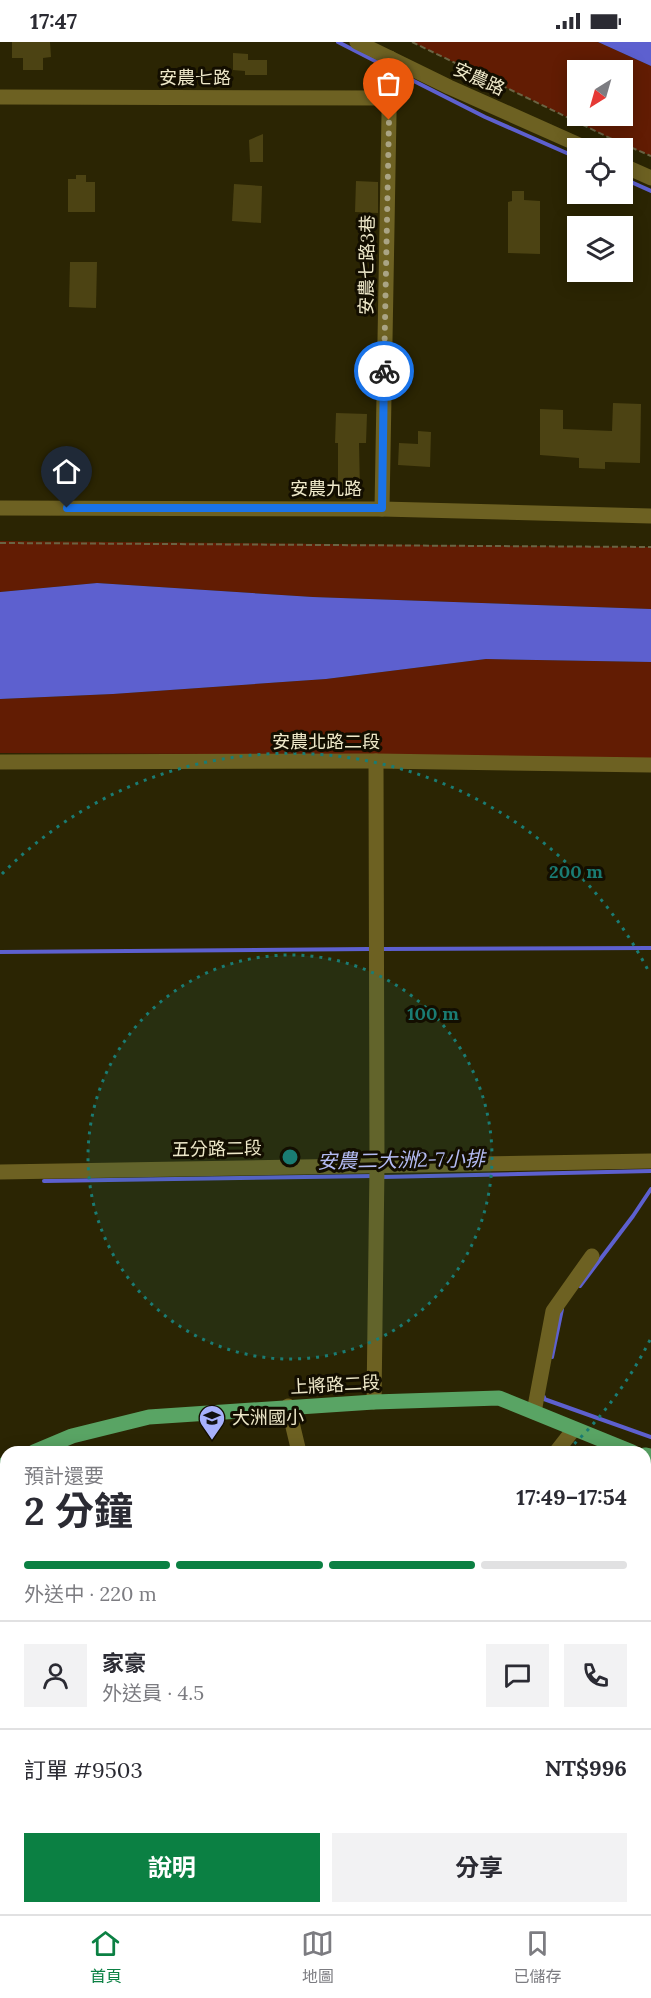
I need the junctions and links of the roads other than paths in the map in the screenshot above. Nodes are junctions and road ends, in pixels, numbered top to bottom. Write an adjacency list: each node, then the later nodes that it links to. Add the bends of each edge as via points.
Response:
1 (357, 42): 2 (street, 安農路)
2 (390, 58): 4 (street, 安農七路3巷); 5 (street, 安農路)
3 (0, 97): 4 (street, 安農七路)
4 (389, 98): 9 (street, 安農七路3巷)
5 (567, 140)
6 (633, 170): 7 (street)
7 (651, 178)
8 (0, 508): 9 (street, 安農九路)
9 (382, 508): 10 (street, 安農九路)
10 (651, 516)
11 (376, 761): 12 (street, 安農北路二段); 13 (street, 安農北路二段); 15 (street)
12 (0, 762)
13 (651, 765)
14 (651, 1161): 15 (street, 五分路二段)
15 (377, 1166): 16 (street, 五分路二段); 18 (street)
16 (0, 1172)
17 (592, 1256): 20 (street, via 553,1311)
18 (374, 1402): 19 (main road, 上將路二段); 20 (main road, 上將路二段, via 499,1398)
19 (288, 1406): 22 (main road, 上將路二段, via 149,1417 72,1436); 23 (street)
20 (534, 1412): 21 (main road, 上將路二段)
21 (574, 1429): 24 (street); 25 (main road, 上將路二段)
22 (48, 1446)
23 (298, 1446)
24 (561, 1446)
25 (617, 1446)

